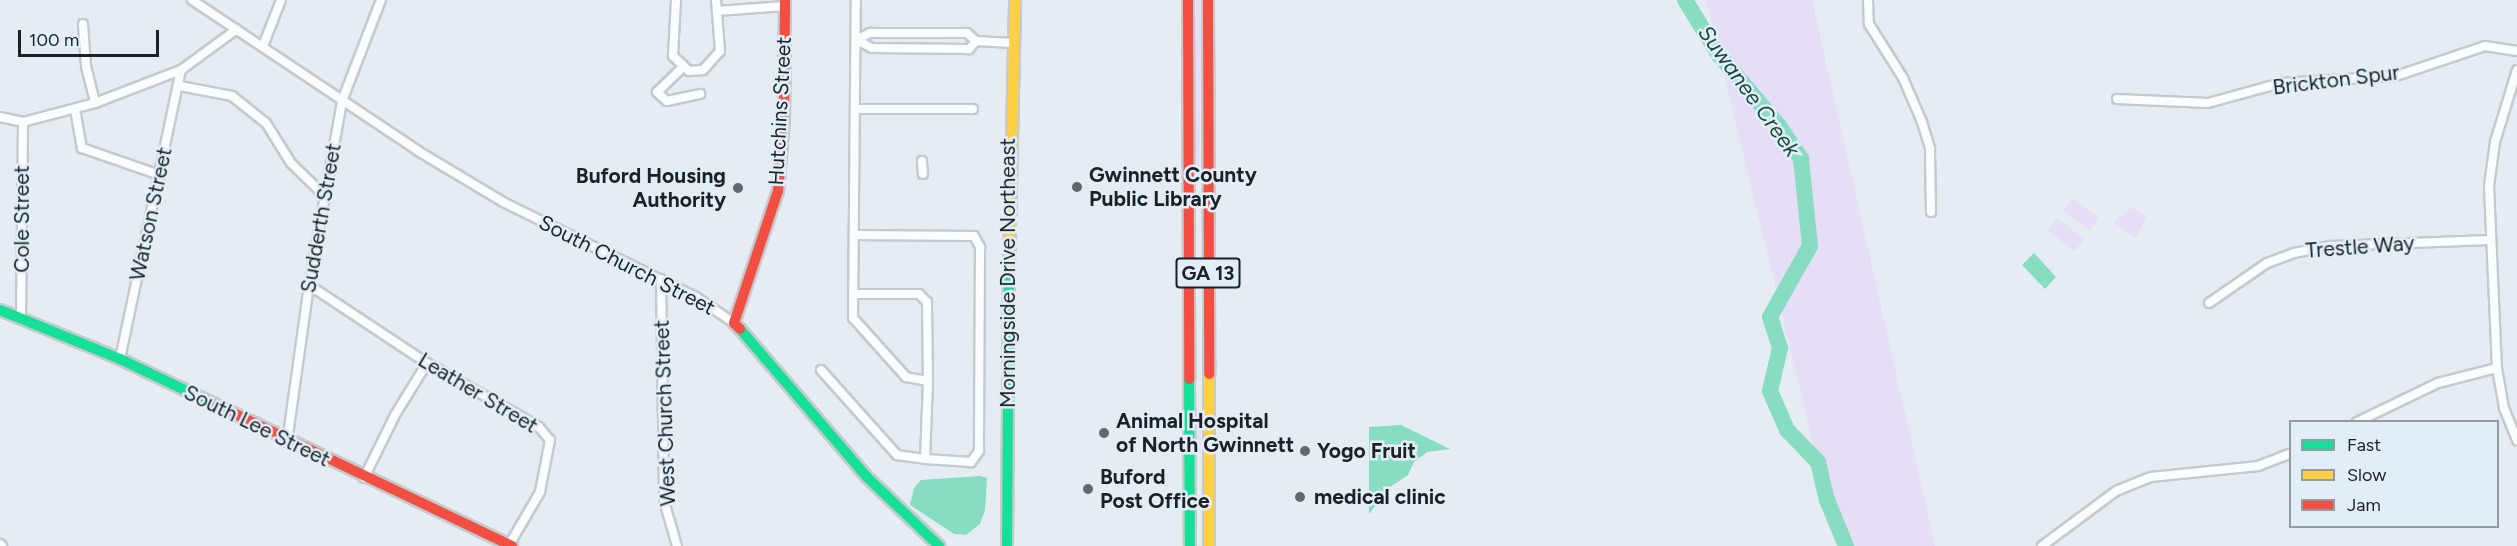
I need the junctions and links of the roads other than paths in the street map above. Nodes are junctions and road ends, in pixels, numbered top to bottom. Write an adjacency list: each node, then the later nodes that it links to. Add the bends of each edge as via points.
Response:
1 (192, 0): 14 (street, South Church Street)
2 (281, 0): 19 (street)
3 (381, 0): 28 (street, Sudderth Street)
4 (676, 0): 22 (street, via 671,39 673,56)
5 (716, 0): 12 (street)
6 (856, 0): 16 (street)
7 (1015, 0): 18 (street, Morningside Drive Northeast)
8 (1188, 0): 64 (street, GA 13)
9 (1208, 0): 65 (street, GA 13)
10 (1868, 0): 39 (street, via 1869,24 1903,78 1922,122 1930,149)
11 (785, 3): 12 (street); 48 (street, Hutchins Street, via 784,118 778,191)
12 (717, 12): 22 (street, via 720,51 703,70 689,71)
13 (83, 24): 29 (street, via 86,66)
14 (237, 29): 19 (street, South Church Street); 23 (street)
15 (921, 33): 16 (street, via 870,33); 17 (street, via 967,33); 20 (street)
16 (856, 40): 20 (street, via 872,48); 32 (street)
17 (976, 41): 18 (street); 20 (street, via 969,49)
18 (1012, 43): 63 (street, Morningside Drive Northeast)
19 (263, 46): 28 (street, South Church Street)
20 (922, 49)
21 (2517, 51): 27 (street, Brickton Spur, via 2485,46 2396,76 2281,83 2208,103)
22 (683, 67): 26 (street, via 657,92 666,101)
23 (181, 70): 25 (street, Watson Street); 29 (street)
24 (2517, 70): 41 (street, via 2496,142 2489,186)
25 (180, 86): 37 (street, Watson Street); 38 (street, via 232,96 266,123 291,163)
26 (700, 94)
27 (2117, 99)
28 (342, 101): 38 (street, Sudderth Street); 42 (street, South Church Street, via 505,202)
29 (95, 103): 30 (street)
30 (75, 109): 34 (street); 37 (street, via 82,148)
31 (973, 109): 32 (street)
32 (857, 110): 40 (street)
33 (0, 117): 34 (street)
34 (23, 122): 47 (street, Cole Street)
35 (922, 161): 36 (street)
36 (923, 174)
37 (160, 175): 49 (street, Watson Street)
38 (324, 195): 43 (street, Sudderth Street)
39 (1931, 212)
40 (856, 235): 44 (street); 58 (street, via 974,236 980,247 979,452 971,462)
41 (2490, 240): 45 (street, Trestle Way, via 2331,246 2294,253 2267,263); 51 (street)
42 (661, 279): 48 (street, South Church Street); 61 (street, West Church Street, via 664,501)
43 (309, 285): 50 (street, Leather Street); 56 (street, Sudderth Street)
44 (854, 294): 53 (street, via 853,318 906,377); 53 (street, via 919,294 927,302)
45 (2209, 303)
46 (0, 310): 47 (street, South Lee Street)
47 (21, 316): 49 (street, South Lee Street)
48 (734, 323): 62 (street, South Church Street, via 867,477)
49 (120, 358): 56 (street, South Lee Street)
50 (427, 363): 59 (street, via 394,415); 60 (street, Leather Street, via 539,427 550,440 540,492)
51 (2497, 368): 54 (street, via 2438,383); 55 (street, via 2504,408)
52 (821, 370): 58 (street, via 897,454)
53 (928, 381): 58 (street)
54 (2361, 420)
55 (2517, 441)
56 (287, 442): 59 (street, South Lee Street)
57 (2289, 454): 66 (street, via 2258,466 2151,477 2116,491)
58 (925, 459)
59 (364, 478): 60 (street, South Lee Street)
60 (510, 545)
61 (677, 546)
62 (939, 546)
63 (1007, 546)
64 (1190, 546)
65 (1209, 546)
66 (2042, 546)

